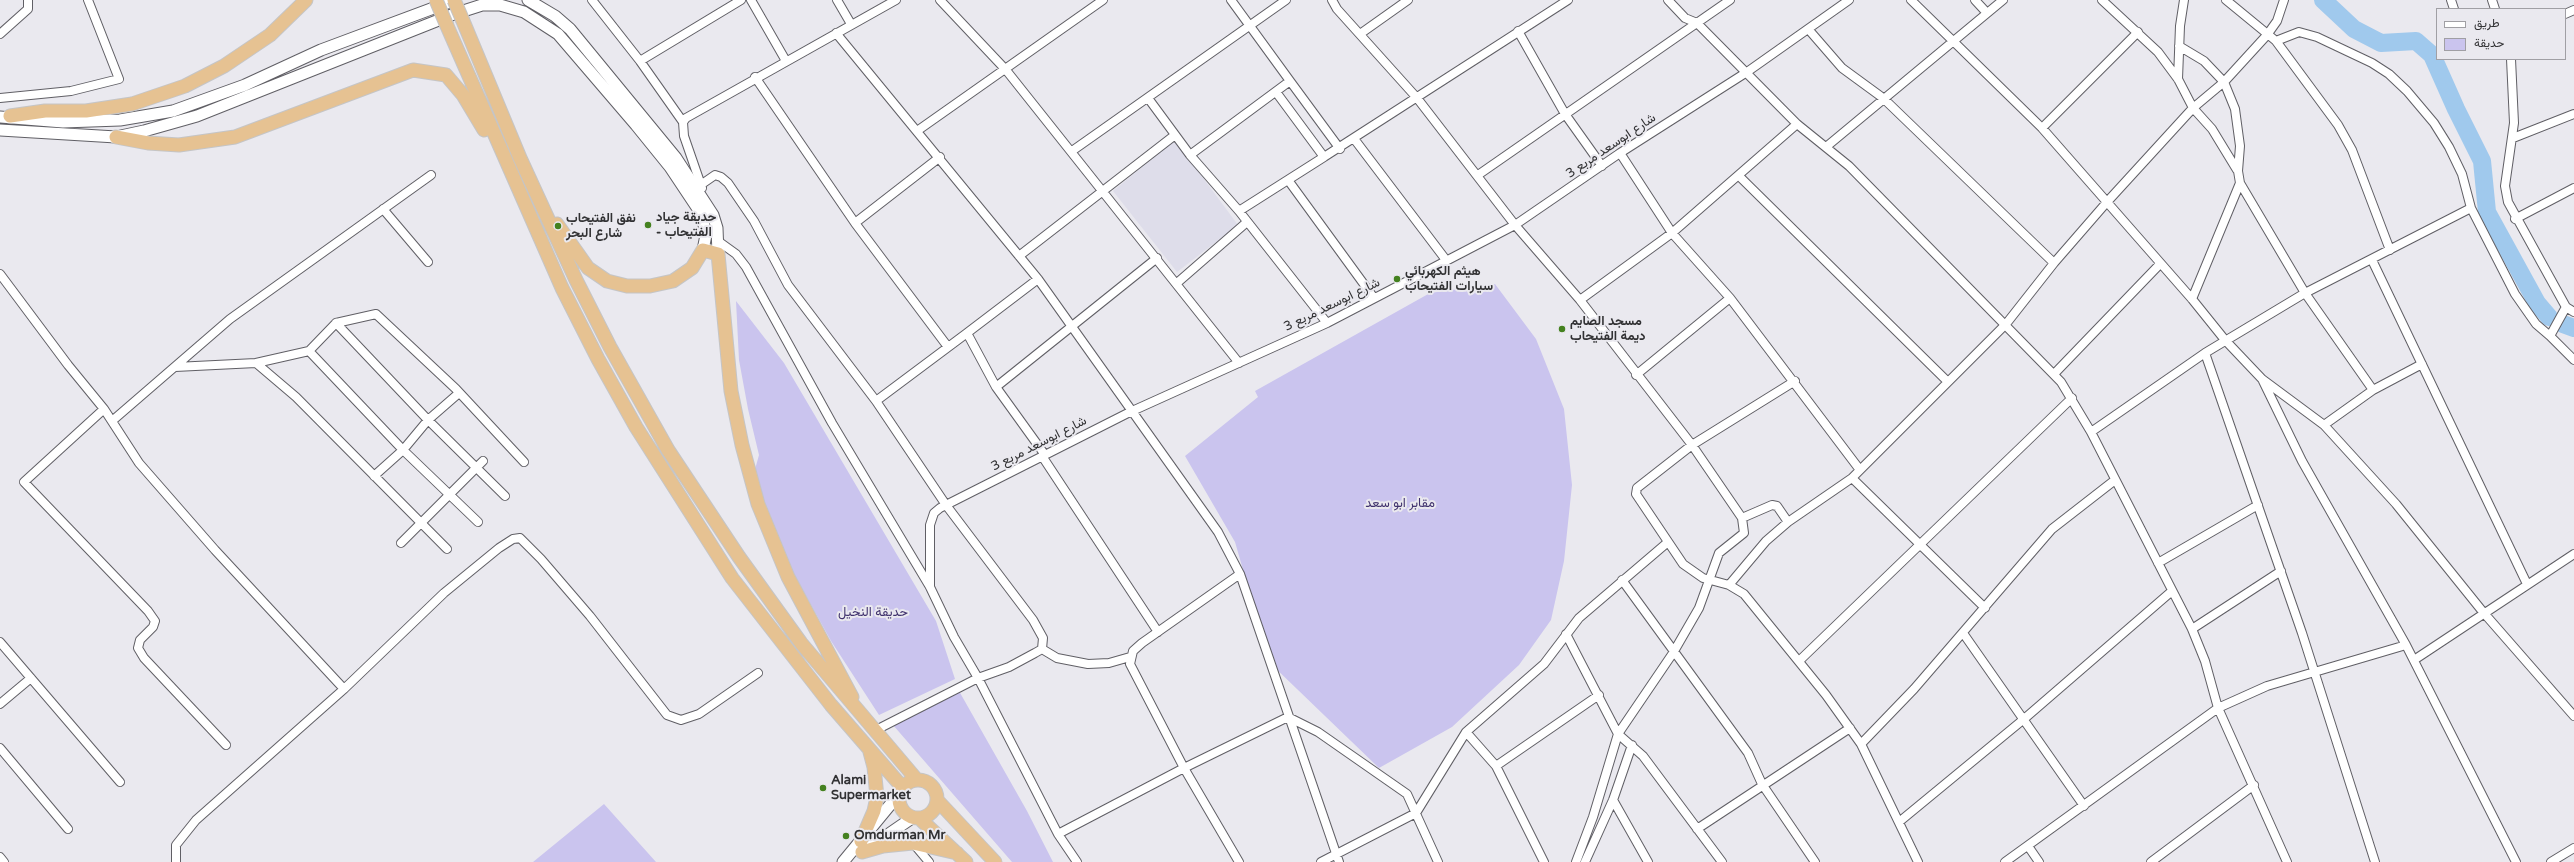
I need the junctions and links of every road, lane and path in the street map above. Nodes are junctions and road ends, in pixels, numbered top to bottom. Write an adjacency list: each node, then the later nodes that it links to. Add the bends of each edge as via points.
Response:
1 (28, 0): 37 (street, via 28,9)
2 (88, 0): 53 (street, via 118,79 71,91)
3 (306, 0): 60 (highway, via 270,35 224,66 185,86 132,104 86,111 45,111)
4 (436, 0): 81 (highway, bridge)
5 (455, 0): 60 (main road, via 321,50 245,85 173,111 120,120 63,122); 88 (highway, bridge, via 520,158)
6 (528, 0): 89 (main road, via 555,16 570,29 645,117)
7 (593, 0): 45 (street)
8 (741, 0): 45 (street)
9 (751, 0): 43 (street)
10 (837, 0): 31 (street)
11 (896, 0): 31 (street)
12 (940, 0): 46 (street)
13 (1103, 0): 46 (street)
14 (1231, 0): 32 (street)
15 (1286, 0): 32 (street)
16 (1332, 0): 38 (street)
17 (1408, 0): 38 (street)
18 (1668, 0): 30 (street, via 1685,18)
19 (1730, 0): 30 (street)
20 (1848, 0): 33 (street, شارع ابوسعد مربع 3)
21 (1911, 0): 40 (street)
22 (1975, 0): 29 (street)
23 (2003, 0): 29 (street)
24 (2102, 0): 35 (street)
25 (2184, 0): 42 (street)
26 (2226, 0): 39 (street)
27 (2284, 0): 39 (street, via 2277,21)
28 (1566, 1): 34 (street)
29 (1987, 13): 40 (street)
30 (1697, 23): 47 (street); 58 (street)
31 (850, 24): 36 (street)
32 (1250, 27): 50 (street); 54 (street)
33 (1809, 30): 47 (street, شارع ابوسعد مربع 3); 56 (street, via 1842,68)
34 (1518, 31): 55 (street); 58 (street)
35 (2138, 32): 49 (street, via 2158,52); 63 (street)
36 (836, 33): 43 (street); 65 (street)
37 (0, 34)
38 (1360, 34): 55 (street)
39 (2267, 35): 41 (street); 51 (street)
40 (1953, 39): 56 (street); 63 (street)
41 (2276, 41): 91 (street, via 2303,32 2347,50 2389,74 2420,105 2449,147 2462,174); 101 (street, via 2326,108 2352,150)
42 (2179, 46): 49 (street); 51 (street, via 2204,60)
43 (786, 60): 48 (street)
44 (2511, 60): 68 (street)
45 (640, 61): 61 (street)
46 (1006, 70): 65 (street); 72 (street)
47 (1747, 72): 62 (street); 73 (street, شارع ابوسعد مربع 3)
48 (755, 77): 61 (street, via 690,114); 95 (street)
49 (2178, 79): 57 (street)
50 (1290, 81): 52 (street); 71 (street)
51 (2224, 82): 57 (street); 78 (street, via 2237,120 2240,146)
52 (1276, 92): 74 (street); 76 (street)
53 (0, 98)
54 (1148, 98): 66 (street); 72 (street)
55 (1417, 98): 69 (street); 79 (street)
56 (1883, 98): 70 (street); 107 (street)
57 (2193, 108): 78 (street, via 2212,129); 90 (street)
58 (1565, 114): 77 (street); 79 (street)
59 (2574, 114): 68 (street)
60 (5, 116)
61 (683, 122): 85 (street, via 684,136)
62 (1797, 124): 70 (street); 82 (street)
63 (2042, 128): 90 (street)
64 (0, 130): 67 (main road)
65 (917, 130): 75 (street)
66 (1175, 135): 74 (street); 87 (street)
67 (116, 137): 81 (highway, via 179,145 235,137 389,78 413,70 430,71 446,75 455,85); 100 (main road, via 197,116 454,14 482,5 500,5 524,12 558,34 636,125 670,167 702,215 706,235)
68 (2513, 138): 94 (street, via 2505,186)
69 (1355, 140): 71 (street); 104 (street)
70 (1826, 147): 121 (street, via 1849,166)
71 (1340, 149): 76 (street)
72 (1072, 151): 87 (street)
73 (1620, 153): 77 (street, شارع ابوسعد مربع 3); 98 (street)
74 (1190, 155): 93 (street)
75 (940, 157): 95 (street); 102 (street)
76 (1324, 158): 83 (street)
77 (1602, 166): 97 (street, شارع ابوسعد مربع 3)
78 (2238, 171): 84 (street)
79 (1478, 174): 97 (street)
80 (431, 175): 92 (street)
81 (512, 176): 214 (highway, via 562,288 598,359 680,500 732,578 788,652)
82 (1739, 176): 98 (street); 138 (street)
83 (1288, 180): 93 (street); 113 (street)
84 (2240, 183): 112 (street); 115 (street)
85 (702, 184): 89 (street); 143 (street, via 715,175 728,183 754,221 788,285)
86 (2574, 188): 94 (street)
87 (1104, 191): 102 (street); 103 (street)
88 (539, 197): 100 (highway, via 588,268 599,277 617,284 639,287 673,281 692,268); 202 (highway, via 606,341 668,450 769,599)
89 (705, 200): 99 (main road, via 713,215)
90 (2107, 202): 107 (street); 108 (street)
91 (2471, 208): 101 (street); 124 (street, via 2515,294 2536,324)
92 (383, 209): 106 (street); 133 (street, via 230,319)
93 (1239, 211): 96 (street)
94 (2515, 219): 117 (street)
95 (855, 222): 126 (street)
96 (1247, 222): 111 (street); 120 (street)
97 (1515, 225): 104 (street, شارع ابوسعد مربع 3); 116 (street)
98 (1672, 233): 114 (street); 116 (street)
99 (718, 247): 100 (highway); 179 (street, via 736,254 746,267 832,423); 202 (highway, via 732,398 758,504 788,577 835,662)
100 (703, 250)
101 (2390, 250): 105 (street)
102 (1019, 256): 110 (street)
103 (1157, 258): 111 (street); 122 (street)
104 (1446, 260): 113 (street, شارع ابوسعد مربع 3)
105 (2372, 260): 112 (street); 132 (street)
106 (428, 262)
107 (2054, 263): 121 (street)
108 (2160, 264): 115 (street); 134 (street)
109 (0, 274): 144 (street)
110 (1038, 280): 122 (street); 123 (street)
111 (1177, 283): 131 (street)
112 (2305, 293): 125 (street); 140 (street)
113 (1374, 298): 120 (street, شارع ابوسعد مربع 3)
114 (1730, 298): 135 (street); 137 (street)
115 (2192, 299): 125 (street)
116 (1580, 300): 135 (street)
117 (2566, 306): 118 (street); 124 (street)
118 (2574, 312)
119 (336, 323): 127 (street); 141 (street, via 376,314); 146 (street)
120 (1327, 323): 131 (street, شارع ابوسعد مربع 3)
121 (2006, 324): 134 (street); 138 (street)
122 (1072, 325): 139 (street); 145 (street)
123 (967, 333): 126 (street); 139 (street)
124 (2550, 336): 129 (street)
125 (2225, 340): 128 (street); 136 (street)
126 (948, 347): 143 (street)
127 (309, 350): 130 (street); 151 (street)
128 (2205, 353): 149 (street); 162 (street)
129 (2574, 360)
130 (256, 363): 133 (street); 156 (street, via 296,397)
131 (1239, 363): 145 (street, شارع ابوسعد مربع 3)
132 (2422, 364): 140 (street); 177 (street)
133 (175, 367): 147 (street)
134 (2055, 373): 142 (street)
135 (1636, 375): 150 (street)
136 (2262, 379): 148 (street); 188 (street, via 2302,461)
137 (1795, 381): 150 (street); 155 (street)
138 (1948, 382): 155 (street)
139 (996, 387): 152 (street)
140 (2372, 390): 148 (street)
141 (459, 393): 146 (street); 153 (street)
142 (2072, 398): 149 (street); 169 (street)
143 (876, 401): 161 (street)
144 (104, 409): 147 (street); 211 (street, via 24,482 148,611 155,621 153,627 140,640 138,648 144,658)
145 (1130, 412): 152 (street, شارع ابوسعد مربع 3); 174 (street, via 1218,532)
146 (428, 420): 151 (street); 154 (street)
147 (112, 421): 198 (street, via 139,463)
148 (2324, 425): 182 (street, via 2396,504)
149 (2092, 432): 158 (street)
150 (1692, 445): 163 (street); 167 (street, via 1636,492)
151 (403, 450): 156 (street); 159 (street)
152 (1044, 455): 161 (street, شارع ابوسعد مربع 3); 184 (street)
153 (524, 462)
154 (480, 464): 159 (street); 160 (street)
155 (1860, 470): 157 (street)
156 (374, 476): 166 (street)
157 (1852, 478): 165 (street); 169 (street)
158 (2115, 480): 172 (street); 181 (street, via 2052,529)
159 (449, 495): 164 (street); 166 (street)
160 (504, 496)
161 (946, 505): 179 (street, شارع ابوسعد مربع 3, via 934,513 930,524); 189 (street, via 1033,620 1042,638)
162 (2258, 505): 172 (street); 173 (street)
163 (1742, 518): 165 (street, via 1772,505 1777,506); 176 (street, via 1744,533 1719,553)
164 (478, 522)
165 (1788, 522): 178 (street, via 1755,552)
166 (421, 523): 168 (street); 170 (street)
167 (1668, 542): 175 (street); 176 (street, via 1689,569)
168 (401, 543)
169 (1919, 544): 181 (street); 193 (street)
170 (447, 549)
171 (2574, 554): 177 (street)
172 (2158, 563): 180 (street)
173 (2281, 571): 183 (street); 194 (street)
174 (1240, 574): 184 (street); 204 (street)
175 (1622, 580): 186 (street); 190 (street)
176 (1710, 581): 178 (street); 190 (street, via 1699,608)
177 (2527, 584): 182 (street)
178 (1729, 585): 193 (street, via 1750,600)
179 (930, 587): 197 (street, via 954,637)
180 (2172, 591): 183 (street); 205 (street)
181 (1985, 608): 185 (street)
182 (2483, 612): 192 (street); 203 (street)
183 (2192, 629): 201 (street, via 2205,661)
184 (1158, 632): 191 (street, via 1133,650)
185 (1963, 633): 205 (street); 210 (street, via 1888,718)
186 (1566, 634): 199 (street); 208 (street, via 1544,664)
187 (0, 642): 196 (street)
188 (2406, 645): 192 (street); 194 (street)
189 (1042, 649): 191 (street, via 1057,658 1088,664); 197 (street, via 1009,667)
190 (1674, 653): 209 (street); 219 (street, via 1748,753)
191 (1130, 657): 216 (street, via 1132,671)
192 (2414, 660): 259 (street)
193 (1799, 661): 206 (street)
194 (2314, 672): 201 (street, via 2267,686); 258 (street)
195 (758, 673): 198 (street, via 699,714 681,720 667,716 590,616 520,538 513,539 499,548 444,593)
196 (31, 678): 200 (street); 218 (street)
197 (978, 678): 207 (street); 230 (street)
198 (344, 689): 240 (street, via 196,820 176,845)
199 (1599, 695): 209 (street); 215 (street)
200 (0, 704)
201 (2218, 708): 220 (street); 224 (street)
202 (860, 714): 207 (highway)
203 (2574, 716)
204 (1288, 717): 216 (street); 225 (street, via 1318,732 1393,783 1407,794); 237 (street)
205 (2024, 719): 224 (street); 227 (street)
206 (1850, 728): 210 (street); 219 (street)
207 (874, 731): 217 (highway)
208 (1466, 732): 215 (street); 225 (street)
209 (1618, 734): 212 (street); 249 (street, via 1593,817)
210 (1861, 744): 227 (street)
211 (226, 745)
212 (1632, 745): 223 (street); 229 (street)
213 (0, 748): 228 (street)
214 (868, 749): 221 (highway); 233 (highway, via 874,767 877,797)
215 (1496, 766): 248 (street)
216 (1184, 768): 230 (street); 245 (street)
217 (918, 780): 221 (highway); 222 (highway, via 933,788)
218 (120, 782)
219 (1762, 784): 229 (street); 253 (street)
220 (2254, 785): 238 (street); 257 (street)
221 (901, 791): 226 (highway, via 901,808); 233 (main road)
222 (937, 800): 226 (highway, via 934,810); 243 (highway)
223 (1613, 800): 250 (street); 251 (street)
224 (2084, 806): 232 (street)
225 (1416, 813): 237 (street); 247 (street)
226 (916, 818): 233 (main road); 236 (highway)
227 (1899, 822): 254 (street)
228 (68, 829)
229 (1697, 829): 252 (street)
230 (1058, 834): 244 (street)
231 (913, 843): 233 (highway); 236 (highway); 242 (street)
232 (2028, 846): 255 (street); 256 (street)
233 (862, 847): 241 (main road)
234 (2574, 848): 260 (street)
235 (0, 857): 239 (street)
236 (961, 857)
237 (1338, 858): 246 (street)
238 (2284, 860)
239 (4, 862)
240 (176, 862)
241 (844, 862)
242 (929, 862)
243 (995, 862)
244 (1078, 862)
245 (1239, 862)
246 (1321, 862)
247 (1438, 862)
248 (1544, 862)
249 (1576, 862)
250 (1585, 862)
251 (1648, 862)
252 (1722, 862)
253 (1815, 862)
254 (1918, 862)
255 (2006, 862)
256 (2039, 862)
257 (2152, 862)
258 (2375, 862)
259 (2516, 862)
260 (2551, 862)

